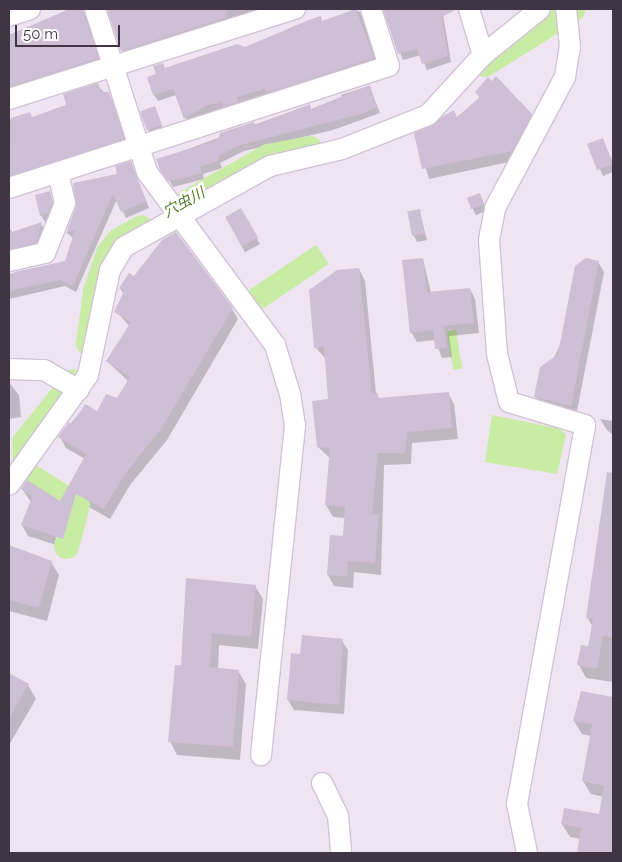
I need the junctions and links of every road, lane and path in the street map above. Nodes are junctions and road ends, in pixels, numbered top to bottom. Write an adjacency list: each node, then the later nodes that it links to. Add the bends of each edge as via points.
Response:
1 (30, 9): 8 (street)
2 (95, 9): 10 (street)
3 (295, 9): 10 (street)
4 (371, 9): 12 (street, via 389,66)
5 (469, 9): 9 (street)
6 (540, 9): 9 (street)
7 (566, 9): 23 (street, via 570,46 565,77 495,208 489,240 496,344 509,402 585,425 517,804)
8 (9, 16)
9 (484, 55): 15 (street, via 428,115 342,149 270,166)
10 (115, 66): 11 (street); 12 (street)
11 (9, 99)
12 (139, 146): 13 (street); 15 (street, via 147,172)
13 (58, 172): 14 (street); 16 (street, via 65,203 46,253)
14 (9, 188)
15 (180, 217): 18 (street, via 124,247 115,258 98,344); 20 (street, via 275,346 295,426)
16 (9, 261)
17 (9, 369): 18 (street, via 44,370)
18 (79, 390): 19 (street, via 27,455)
19 (9, 485)
20 (261, 755)
21 (322, 783): 22 (street, via 338,816)
22 (341, 853)
23 (527, 853)

